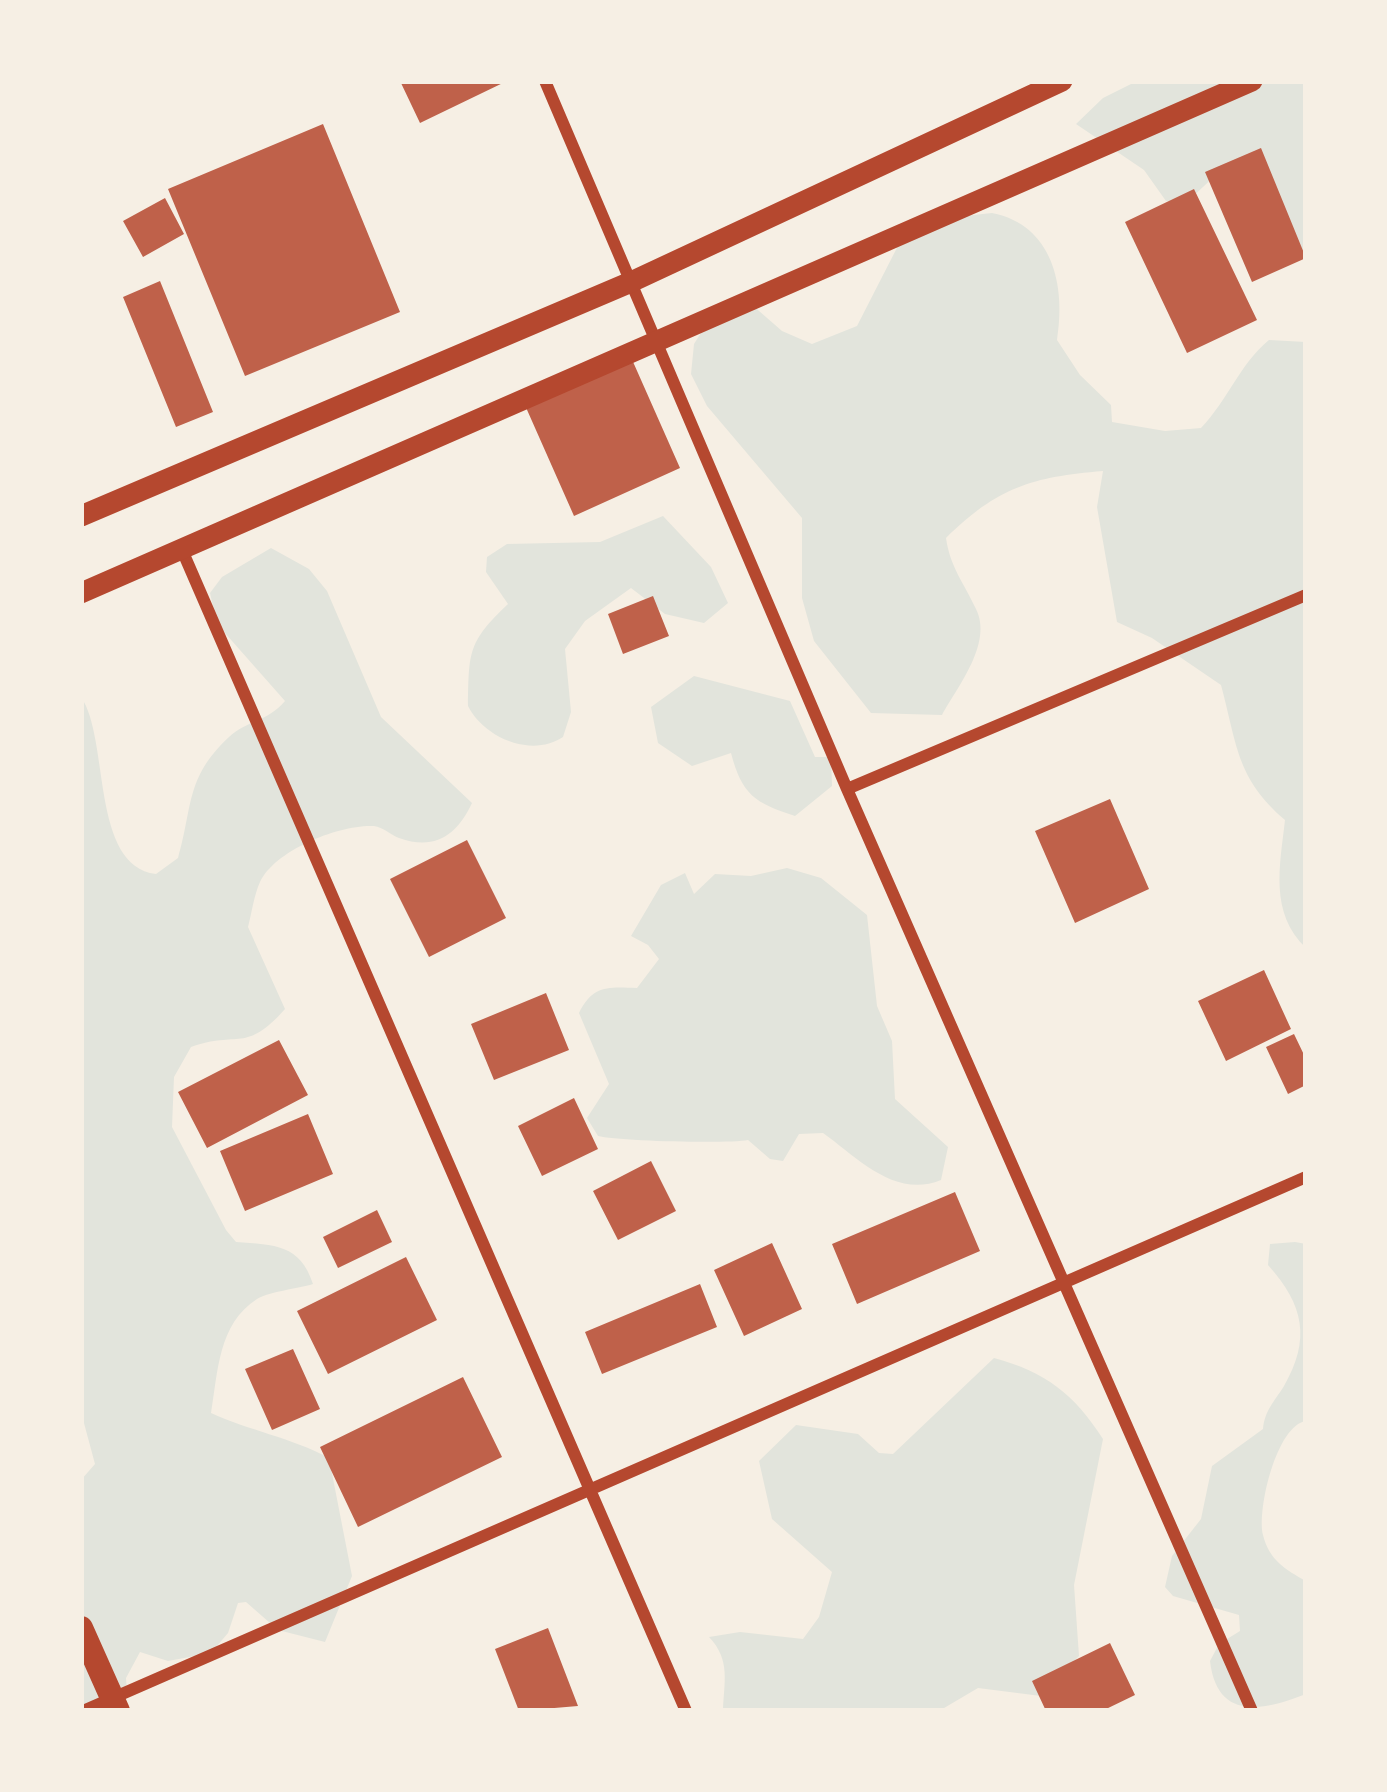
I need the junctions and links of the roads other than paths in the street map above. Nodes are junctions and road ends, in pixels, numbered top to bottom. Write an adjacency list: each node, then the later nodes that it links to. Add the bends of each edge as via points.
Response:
1 (545, 81): 4 (street)
2 (1062, 81): 4 (street)
3 (1252, 81): 5 (street)
4 (631, 282): 5 (street); 6 (street)
5 (657, 343): 7 (street); 10 (street)
6 (81, 516)
7 (182, 550): 8 (street); 13 (street)
8 (81, 593)
9 (1306, 595): 10 (street)
10 (847, 789): 12 (street)
11 (1306, 1178): 12 (street)
12 (1065, 1284): 13 (street); 18 (street)
13 (587, 1490): 15 (street); 17 (street)
14 (81, 1628): 15 (main road)
15 (114, 1703): 16 (street)
16 (83, 1711)
17 (686, 1711)
18 (1252, 1711)

